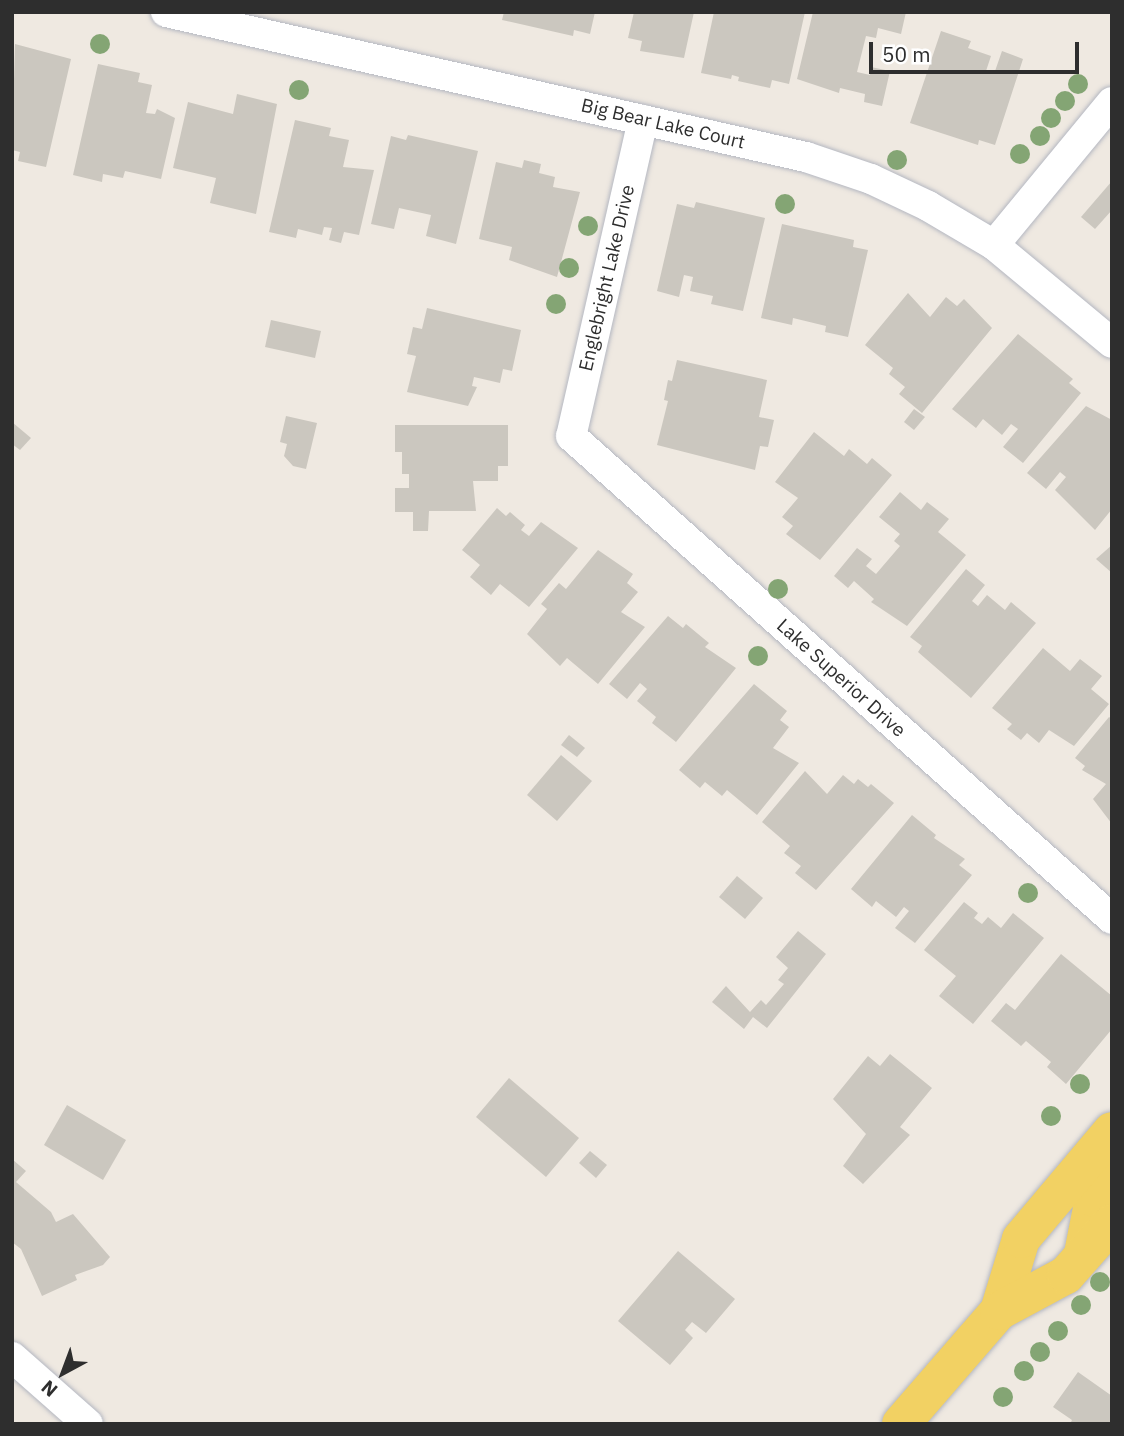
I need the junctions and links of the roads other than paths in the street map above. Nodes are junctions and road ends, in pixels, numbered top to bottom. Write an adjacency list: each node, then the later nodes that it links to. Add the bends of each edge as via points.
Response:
1 (166, 12): 3 (street, Big Bear Lake Court)
2 (1112, 102): 4 (street)
3 (643, 120): 4 (street, Big Bear Lake Court, via 806,157 871,179); 6 (street, Englebright Lake Drive)
4 (994, 245): 5 (street, Big Bear Lake Court)
5 (1112, 343)
6 (571, 436): 7 (street, Lake Superior Drive)
7 (1112, 919)
8 (1112, 1131): 12 (main road, via 1021,1239)
9 (1112, 1177): 11 (main road, via 1094,1198)
10 (1112, 1223): 11 (main road)
11 (1083, 1256): 12 (main road, via 1066,1275)
12 (999, 1311): 15 (main road)
13 (12, 1357): 14 (street)
14 (88, 1424)
15 (901, 1424)

